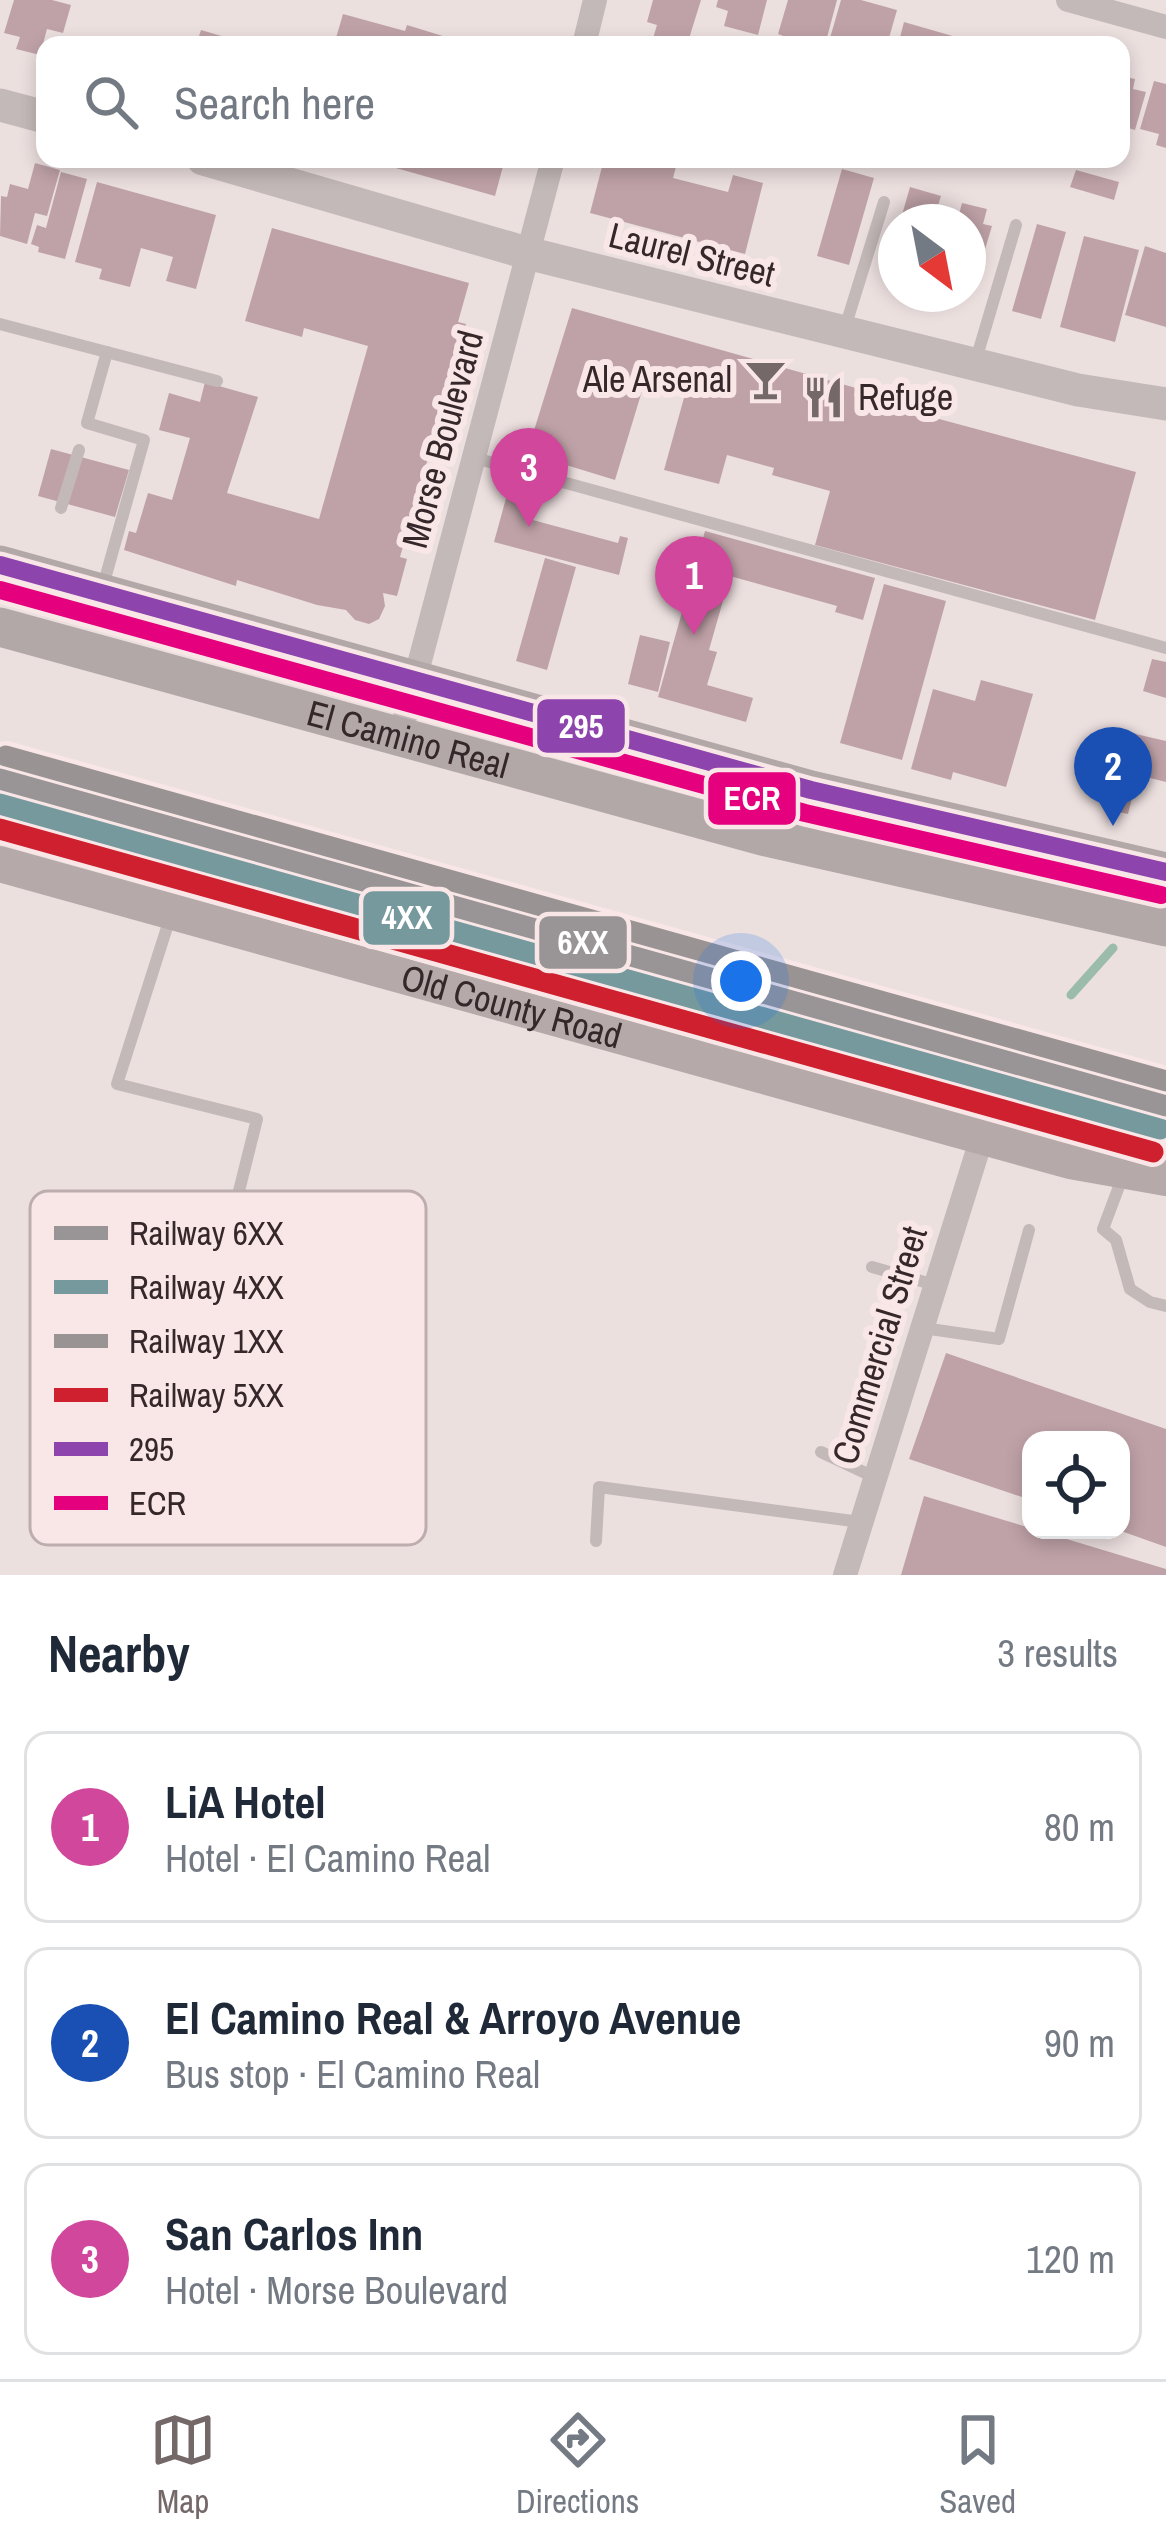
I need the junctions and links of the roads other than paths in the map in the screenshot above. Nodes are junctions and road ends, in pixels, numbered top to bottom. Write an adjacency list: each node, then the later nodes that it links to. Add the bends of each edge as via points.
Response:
1 (595, 0): 4 (street)
2 (1068, 0): 3 (street)
3 (1166, 27)
4 (586, 36)
5 (0, 105): 6 (street)
6 (36, 115)
7 (234, 168): 11 (street, Laurel Street)
8 (550, 168): 11 (street, Morse Boulevard)
9 (884, 202): 13 (lane)
10 (1016, 226): 15 (lane)
11 (526, 253): 13 (street, Laurel Street); 19 (street, Morse Boulevard)
12 (0, 323): 14 (lane)
13 (844, 332): 15 (street, Laurel Street)
14 (107, 352): 16 (lane); 22 (lane, via 87,423 144,440)
15 (974, 364): 17 (street, Laurel Street)
16 (217, 381)
17 (1166, 404)
18 (79, 450): 20 (lane)
19 (475, 458): 24 (lane); 25 (street, Morse Boulevard)
20 (61, 508)
21 (0, 565): 22 (main road, El Camino Real)
22 (101, 593): 25 (main road, El Camino Real)
23 (0, 627): 26 (main road, El Camino Real)
24 (1166, 647)
25 (416, 680): 26 (street, Morse Boulevard); 28 (main road, El Camino Real, via 811,790)
26 (400, 736): 30 (main road, El Camino Real, via 761,836)
27 (0, 864): 29 (main road, Old County Road)
28 (1166, 872)
29 (173, 911): 31 (main road, Old County Road); 34 (lane, via 117,1084 257,1119)
30 (1166, 927)
31 (982, 1137): 32 (main road, Old County Road); 37 (street, Commercial Street)
32 (1124, 1172): 33 (main road, Old County Road); 38 (lane, via 1103,1229 1116,1240 1130,1289)
33 (1166, 1178)
34 (239, 1191)
35 (1029, 1230): 39 (lane, via 1000,1339)
36 (872, 1267): 37 (lane)
37 (935, 1285): 39 (street, Commercial Street)
38 (1166, 1306)
39 (922, 1328): 41 (street, Commercial Street)
40 (821, 1452): 41 (lane)
41 (875, 1478): 42 (street, Commercial Street)
42 (862, 1522): 43 (lane, via 598,1487); 44 (street, Commercial Street)
43 (596, 1540)
44 (845, 1575)

